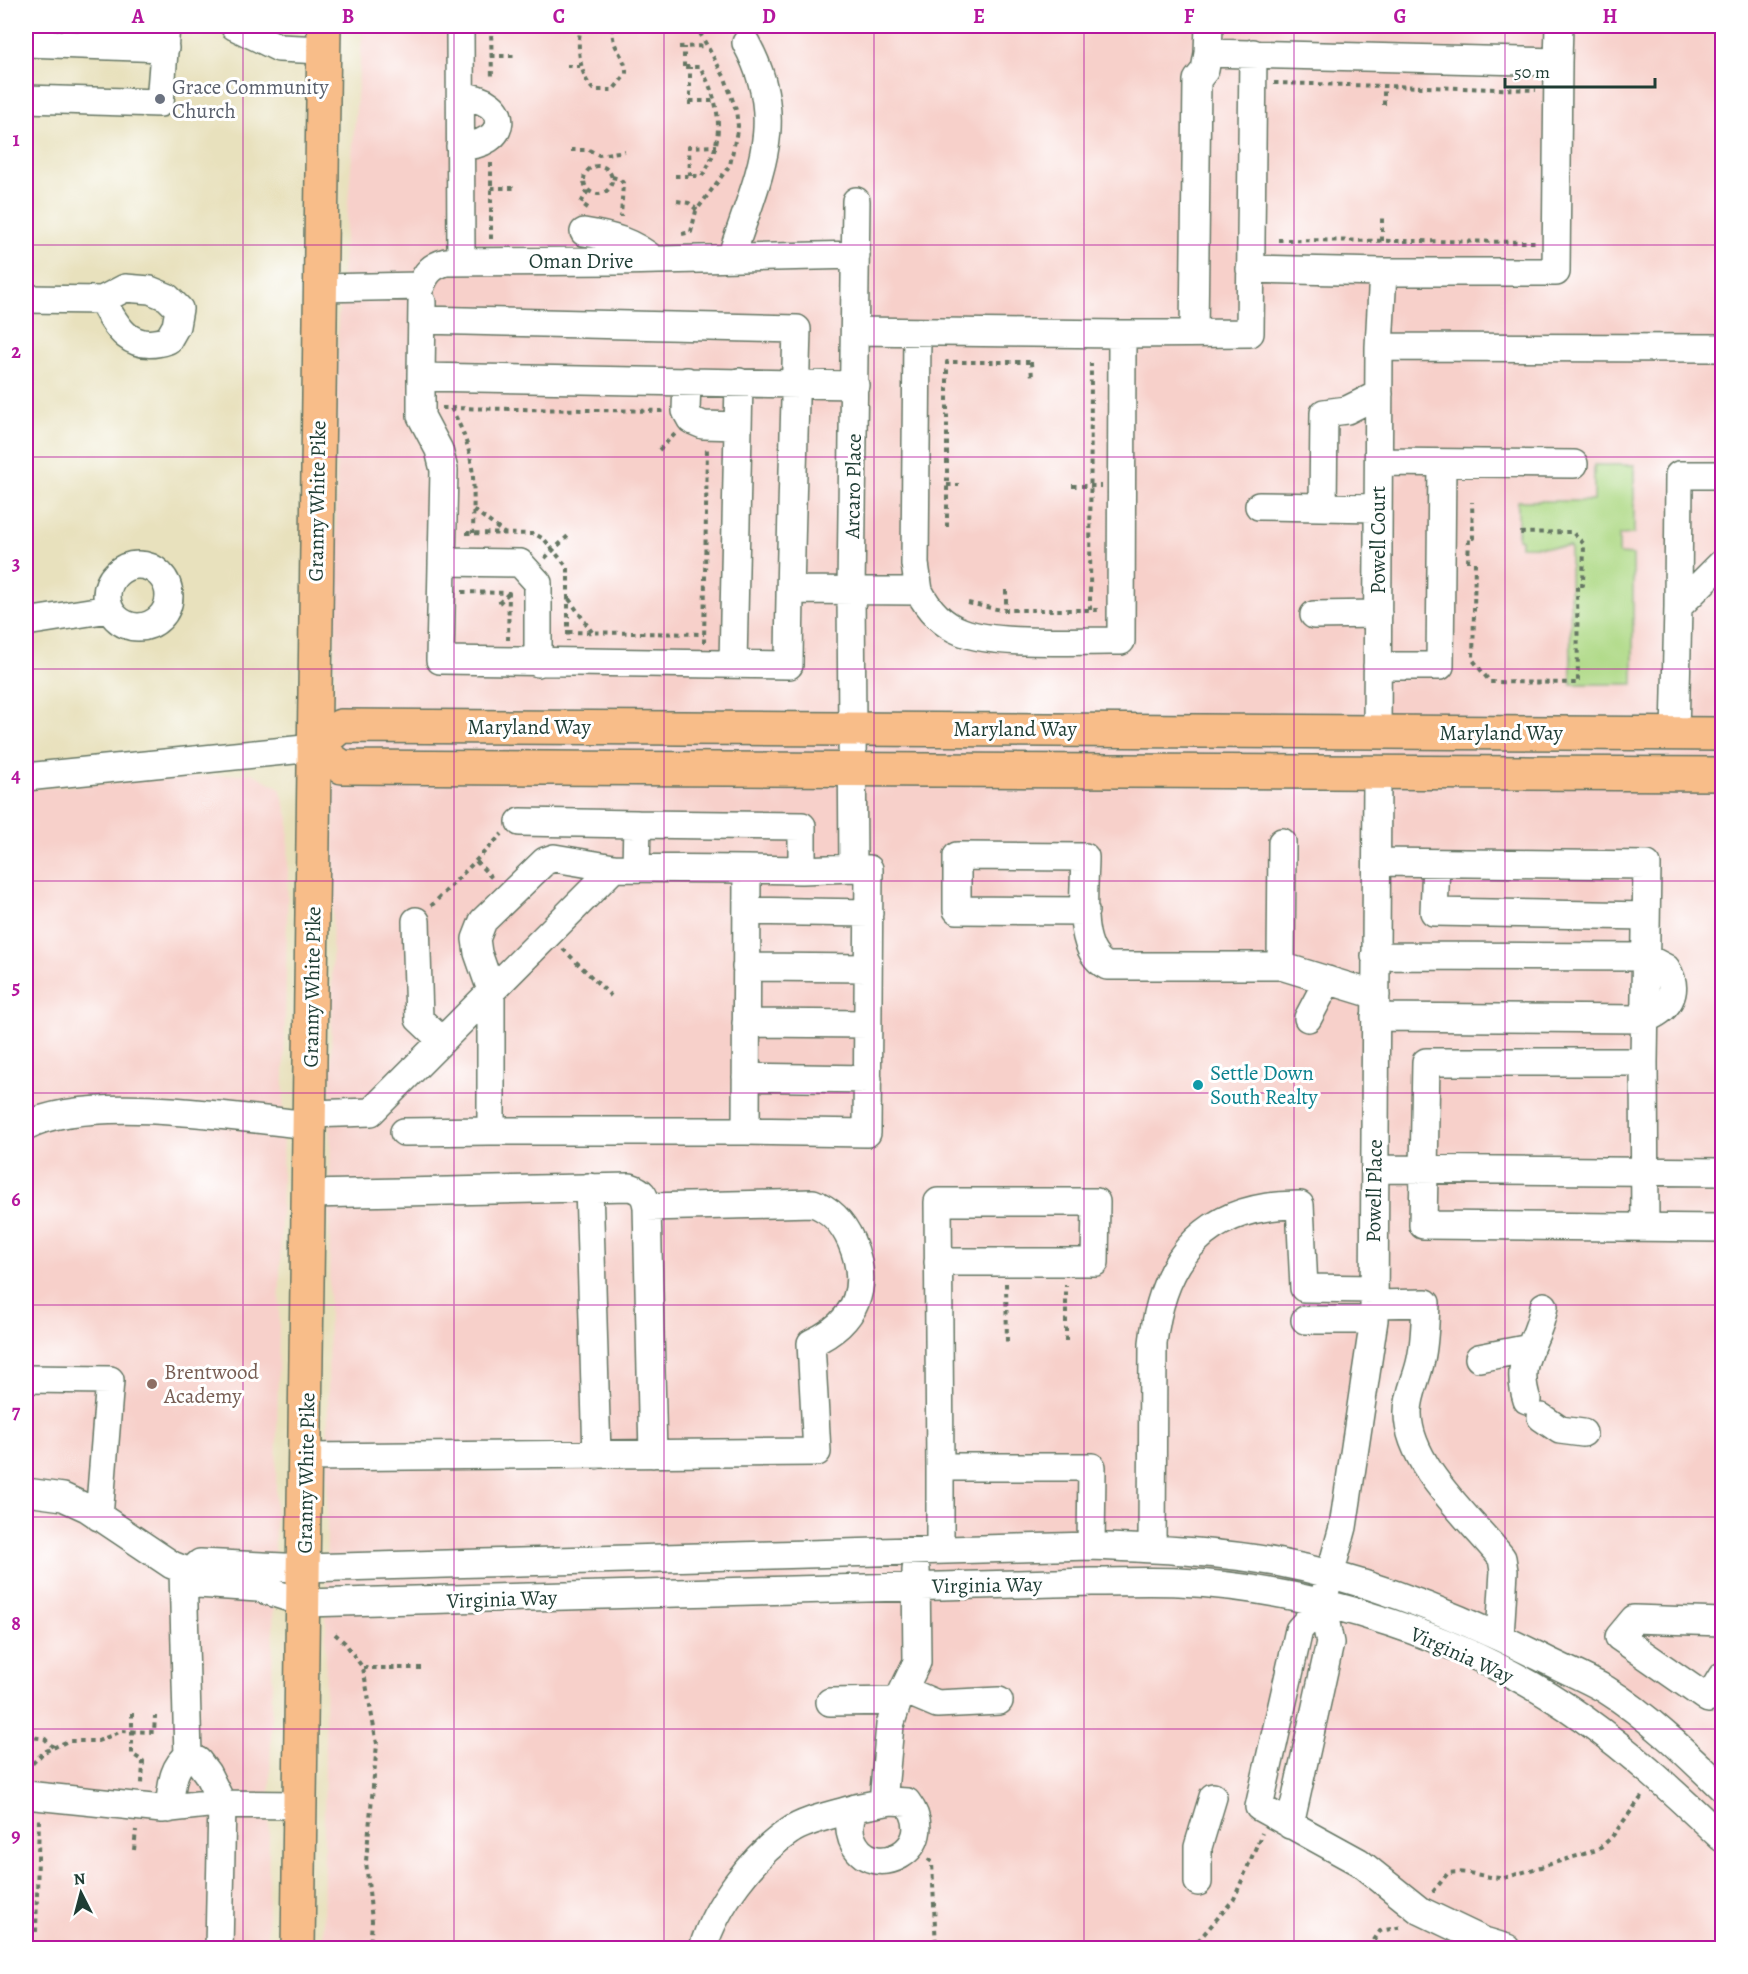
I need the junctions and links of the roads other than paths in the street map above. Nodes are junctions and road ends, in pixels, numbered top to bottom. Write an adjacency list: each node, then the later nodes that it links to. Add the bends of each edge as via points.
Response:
1 (232, 26): 6 (street, via 279,48)
2 (1209, 26): 9 (street)
3 (1559, 26): 11 (street)
4 (460, 27): 12 (street)
5 (165, 37): 7 (street); 13 (street, via 160,104)
6 (323, 38): 24 (main road, Granny White Pike)
7 (26, 43)
8 (746, 43): 18 (street, via 765,86 769,125)
9 (1208, 53): 10 (street); 30 (street, via 1205,70 1197,80)
10 (1253, 53): 11 (street); 21 (street)
11 (1558, 62): 22 (street, via 1556,272)
12 (461, 96): 14 (street); 14 (street, via 476,97 492,105 498,120 492,136 475,146)
13 (26, 99)
14 (460, 146): 20 (street)
15 (856, 201): 17 (street, Arcaro Place)
16 (590, 220): 19 (street)
17 (856, 255): 18 (street, Oman Drive); 28 (street, Arcaro Place)
18 (732, 258): 19 (street, Oman Drive)
19 (654, 260): 20 (street, Oman Drive)
20 (461, 262): 23 (street, Oman Drive, via 431,268)
21 (1250, 269): 22 (street); 30 (street, via 1250,333)
22 (1383, 272): 32 (street, Powell Court)
23 (421, 286): 24 (street); 27 (street)
24 (319, 288): 65 (main road, Granny White Pike)
25 (26, 299): 26 (street)
26 (102, 300)
27 (422, 320): 34 (street); 37 (street, via 797,328)
28 (855, 331): 29 (street); 38 (street, Arcaro Place)
29 (917, 333): 31 (street); 52 (street, via 915,564)
30 (1194, 333): 31 (street)
31 (1122, 334): 52 (street, via 1121,641 996,639 972,635 951,627 930,610)
32 (1379, 347): 33 (street); 39 (street, Powell Court)
33 (1722, 348)
34 (421, 377): 35 (street); 48 (street, via 420,407 444,470)
35 (687, 381): 36 (street); 40 (street, via 696,418)
36 (739, 382): 37 (street); 40 (street)
37 (795, 384): 38 (street); 50 (street)
38 (855, 385): 51 (street, Arcaro Place)
39 (1379, 394): 41 (street, Powell Court); 46 (street, via 1347,410 1324,413)
40 (738, 426): 59 (street)
41 (1379, 462): 42 (street); 47 (street, Powell Court)
42 (1442, 463): 43 (street); 60 (street, via 1440,666)
43 (1574, 464)
44 (1722, 475): 53 (street, via 1679,475)
45 (1259, 506): 46 (street)
46 (1323, 507): 47 (street)
47 (1378, 508): 55 (street, Powell Court)
48 (442, 562): 58 (street, via 520,563 538,584); 58 (street, via 440,660)
49 (1722, 563): 53 (street)
50 (790, 590): 51 (street); 59 (street, via 789,665)
51 (851, 591): 52 (street); 61 (street, Arcaro Place)
52 (919, 591)
53 (1678, 607): 63 (street)
54 (109, 609): 57 (street)
55 (1378, 614): 56 (street); 60 (street, Powell Court)
56 (1314, 615)
57 (26, 622)
58 (538, 663): 59 (street)
59 (733, 664)
60 (1377, 666): 62 (street, Powell Court)
61 (851, 728): 62 (main road, Maryland Way); 65 (main road, Maryland Way, via 341,726); 66 (street, Arcaro Place)
62 (1377, 732): 63 (main road, Maryland Way); 67 (main road)
63 (1675, 734): 64 (main road, Maryland Way)
64 (1722, 734)
65 (314, 748): 66 (main road, Maryland Way, via 342,767); 69 (street); 100 (main road, Granny White Pike)
66 (853, 770): 67 (main road, Maryland Way); 76 (street, Arcaro Place)
67 (1377, 772): 68 (main road, Maryland Way); 73 (street, Powell Place)
68 (1722, 774)
69 (26, 777)
70 (520, 822): 71 (street)
71 (637, 824): 75 (street); 78 (street, via 802,826)
72 (1282, 842): 86 (street)
73 (1377, 862): 74 (street); 84 (street, Powell Place)
74 (1436, 863): 82 (street, via 1434,912); 82 (street, via 1647,865)
75 (625, 868): 77 (street); 90 (street); 90 (street, via 564,858 546,861 483,921 476,939)
76 (853, 868): 78 (street); 81 (street, via 869,868)
77 (747, 869): 78 (street); 79 (street)
78 (802, 870)
79 (747, 911): 81 (street); 87 (street)
80 (1085, 911): 80 (street, via 1085,857 957,856 957,910); 86 (street, via 1087,943 1098,962 1107,966)
81 (869, 913): 88 (street)
82 (1646, 916): 85 (street)
83 (416, 921): 96 (street, via 419,1019)
84 (1375, 956): 85 (street); 91 (street, Powell Place)
85 (1645, 957): 93 (street)
86 (1281, 966): 89 (street)
87 (747, 967): 88 (street); 94 (street)
88 (868, 968): 95 (street)
89 (1328, 980): 91 (street); 92 (street)
90 (491, 990): 96 (street); 102 (street)
91 (1376, 1006): 93 (street); 105 (street, Powell Place)
92 (1308, 1018)
93 (1644, 1018): 97 (street)
94 (746, 1023): 95 (street); 98 (street)
95 (868, 1024): 99 (street)
96 (441, 1040): 100 (street, via 371,1112)
97 (1644, 1062): 106 (street, via 1426,1062); 107 (street)
98 (746, 1077): 99 (street); 103 (street)
99 (868, 1079): 103 (street, via 867,1133)
100 (310, 1119): 101 (street, via 107,1110 66,1112); 110 (main road, Granny White Pike)
101 (26, 1126)
102 (490, 1131): 103 (street); 104 (street)
103 (746, 1131)
104 (404, 1132)
105 (1375, 1169): 106 (street); 115 (street, Powell Place)
106 (1424, 1170): 107 (street); 112 (street, via 1423,1225)
107 (1645, 1171): 108 (street); 112 (street)
108 (1722, 1172)
109 (589, 1187): 110 (street); 111 (street, via 640,1190); 123 (street)
110 (309, 1194): 124 (main road, Granny White Pike)
111 (647, 1207): 122 (street); 122 (street, via 813,1203 829,1211 844,1228 859,1265 859,1293 849,1315 812,1344 817,1452)
112 (1645, 1227): 113 (street)
113 (1722, 1228)
114 (938, 1262): 114 (street, via 938,1202 1096,1202 1095,1262); 125 (street)
115 (1374, 1304): 117 (street); 129 (street, via 1304,1288 1300,1205 1270,1205 1228,1217 1182,1256 1162,1294 1153,1343); 133 (street, Powell Place, via 1343,1527); 138 (street, via 1426,1304 1422,1359 1408,1412 1412,1433 1442,1489 1504,1564)
116 (1544, 1306): 118 (street)
117 (1305, 1320)
118 (1530, 1348): 119 (street); 121 (street, via 1521,1378 1534,1409 1560,1430)
119 (1479, 1358)
120 (26, 1379): 127 (street, via 110,1380)
121 (1582, 1433)
122 (653, 1454): 123 (street)
123 (597, 1455): 124 (street)
124 (306, 1457): 131 (main road, Granny White Pike)
125 (940, 1467): 128 (street, via 1092,1467); 130 (street)
126 (26, 1492): 127 (street, Virginia Way, via 63,1497)
127 (99, 1517): 132 (street, Virginia Way, via 129,1539)
128 (1092, 1546): 129 (street, Virginia Way); 130 (street, Virginia Way)
129 (1152, 1549): 133 (street, Virginia Way, via 1277,1562)
130 (928, 1551): 131 (street, Virginia Way); 134 (street)
131 (305, 1568): 132 (street, Virginia Way, via 200,1563); 135 (main road, Granny White Pike)
132 (187, 1571): 135 (street, Virginia Way, via 198,1584 258,1588); 143 (street)
133 (1330, 1575): 136 (street, Powell Place); 138 (street, Virginia Way, via 1409,1599)
134 (916, 1586): 135 (street, Virginia Way); 136 (street, Virginia Way, via 1180,1582 1266,1592); 140 (street, via 917,1662)
135 (305, 1603): 150 (main road, Granny White Pike)
136 (1322, 1604): 149 (street, Virginia Way, via 1432,1638 1510,1674 1584,1719); 153 (street, via 1330,1643); 153 (street, via 1299,1630)
137 (1722, 1622): 139 (street, via 1634,1619 1619,1637 1708,1699)
138 (1500, 1636): 144 (street, Virginia Way, via 1605,1689)
139 (1722, 1676)
140 (901, 1696): 141 (street, via 937,1704); 142 (street); 147 (street, via 886,1750)
141 (999, 1701)
142 (830, 1702)
143 (188, 1756): 148 (street, via 207,1773); 152 (street, via 174,1771)
144 (1718, 1775): 149 (street)
145 (32, 1796): 152 (street)
146 (1213, 1797): 155 (street, via 1198,1847)
147 (883, 1802): 151 (street); 151 (street, via 907,1802 917,1828 910,1846 892,1859 866,1856 855,1845 850,1834)
148 (222, 1803): 150 (street); 152 (street); 156 (street)
149 (1685, 1803): 154 (street, Virginia Way)
150 (302, 1805): 157 (main road, Granny White Pike)
151 (855, 1808): 158 (street, via 790,1830 753,1865 722,1903)
152 (169, 1809)
153 (1273, 1815): 159 (street, via 1359,1862 1419,1910)
154 (1722, 1838)
155 (1198, 1882)
156 (219, 1948)
157 (298, 1948)
158 (703, 1948)
159 (1507, 1948)

